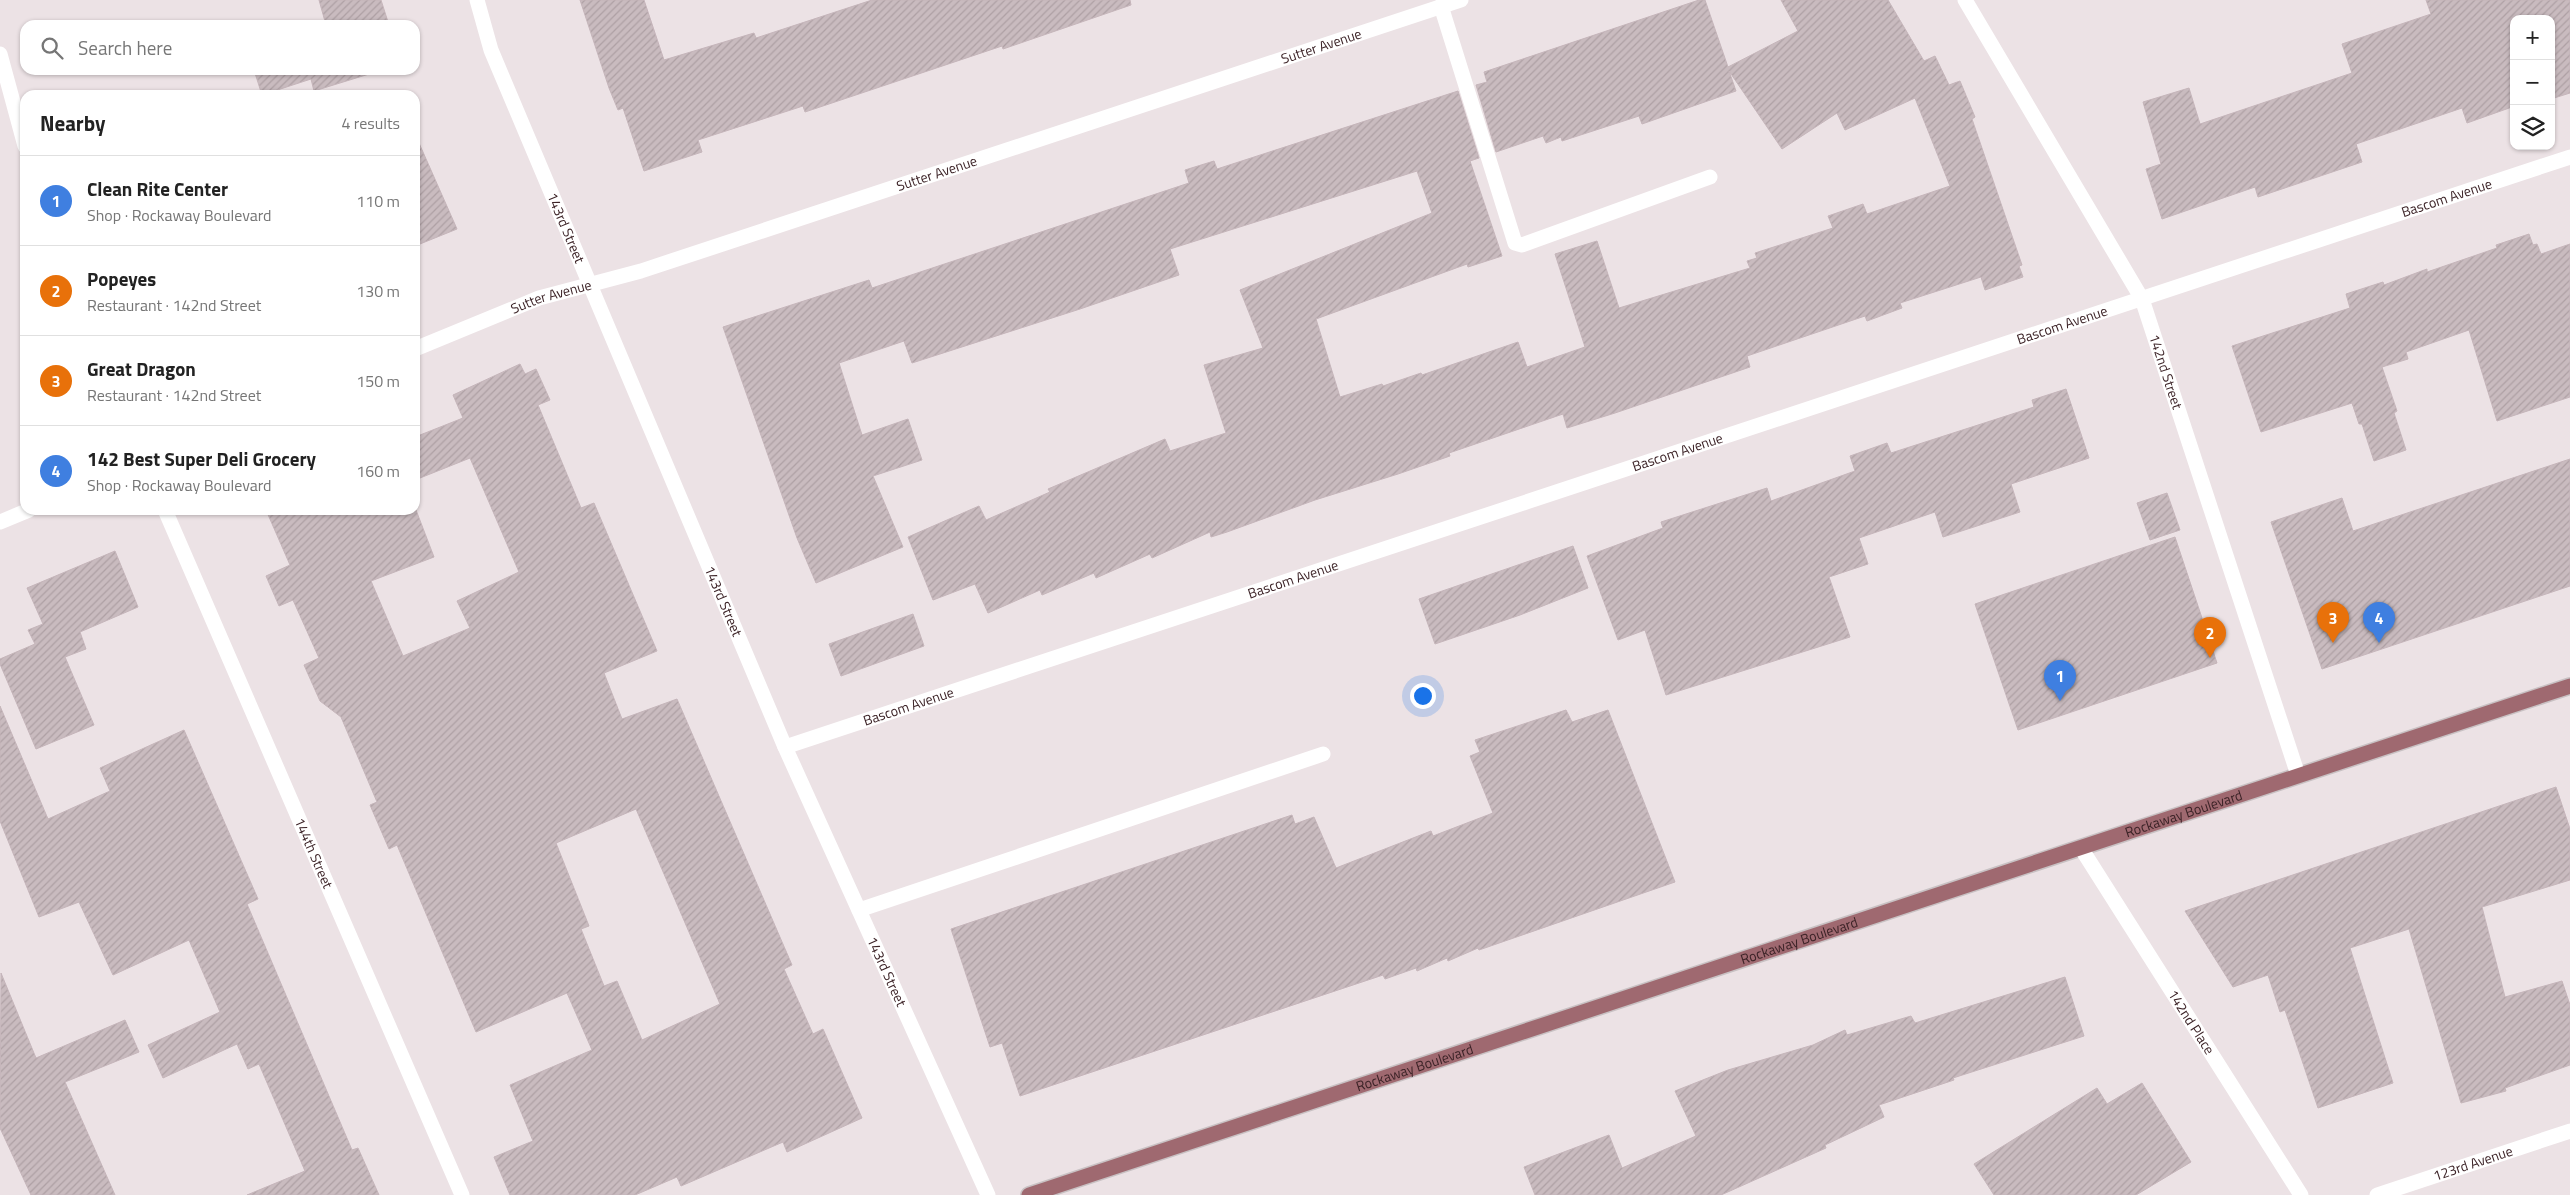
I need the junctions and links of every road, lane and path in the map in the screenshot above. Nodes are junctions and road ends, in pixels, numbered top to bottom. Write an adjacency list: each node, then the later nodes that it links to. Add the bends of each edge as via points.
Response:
1 (478, 0): 9 (street, 143rd Street, via 491,50)
2 (1461, 0): 4 (street, Sutter Avenue)
3 (1965, 0): 10 (street, 142nd Street)
4 (1441, 6): 8 (street, via 1515,243 1522,245); 9 (street, Sutter Avenue, via 641,271)
5 (0, 54): 6 (street)
6 (20, 128)
7 (2570, 157): 10 (street, Bascom Avenue)
8 (1710, 177)
9 (589, 285): 11 (street, Sutter Avenue, via 539,298); 16 (street, 143rd Street)
10 (2142, 299): 16 (street, Bascom Avenue); 18 (street, 142nd Street)
11 (420, 347)
12 (20, 514): 14 (street)
13 (167, 515): 22 (street, 144th Street)
14 (0, 522)
15 (2570, 686): 18 (main road, Rockaway Boulevard)
16 (785, 747): 20 (street, 143rd Street)
17 (1323, 754): 20 (street)
18 (2298, 775): 19 (main road, Rockaway Boulevard)
19 (2081, 848): 24 (main road, Rockaway Boulevard); 25 (street, 142nd Place)
20 (859, 910): 23 (street, 143rd Street)
21 (2570, 1131): 26 (street, 123rd Avenue)
22 (462, 1195)
23 (988, 1195)
24 (1029, 1195)
25 (2301, 1195)
26 (2377, 1195)

